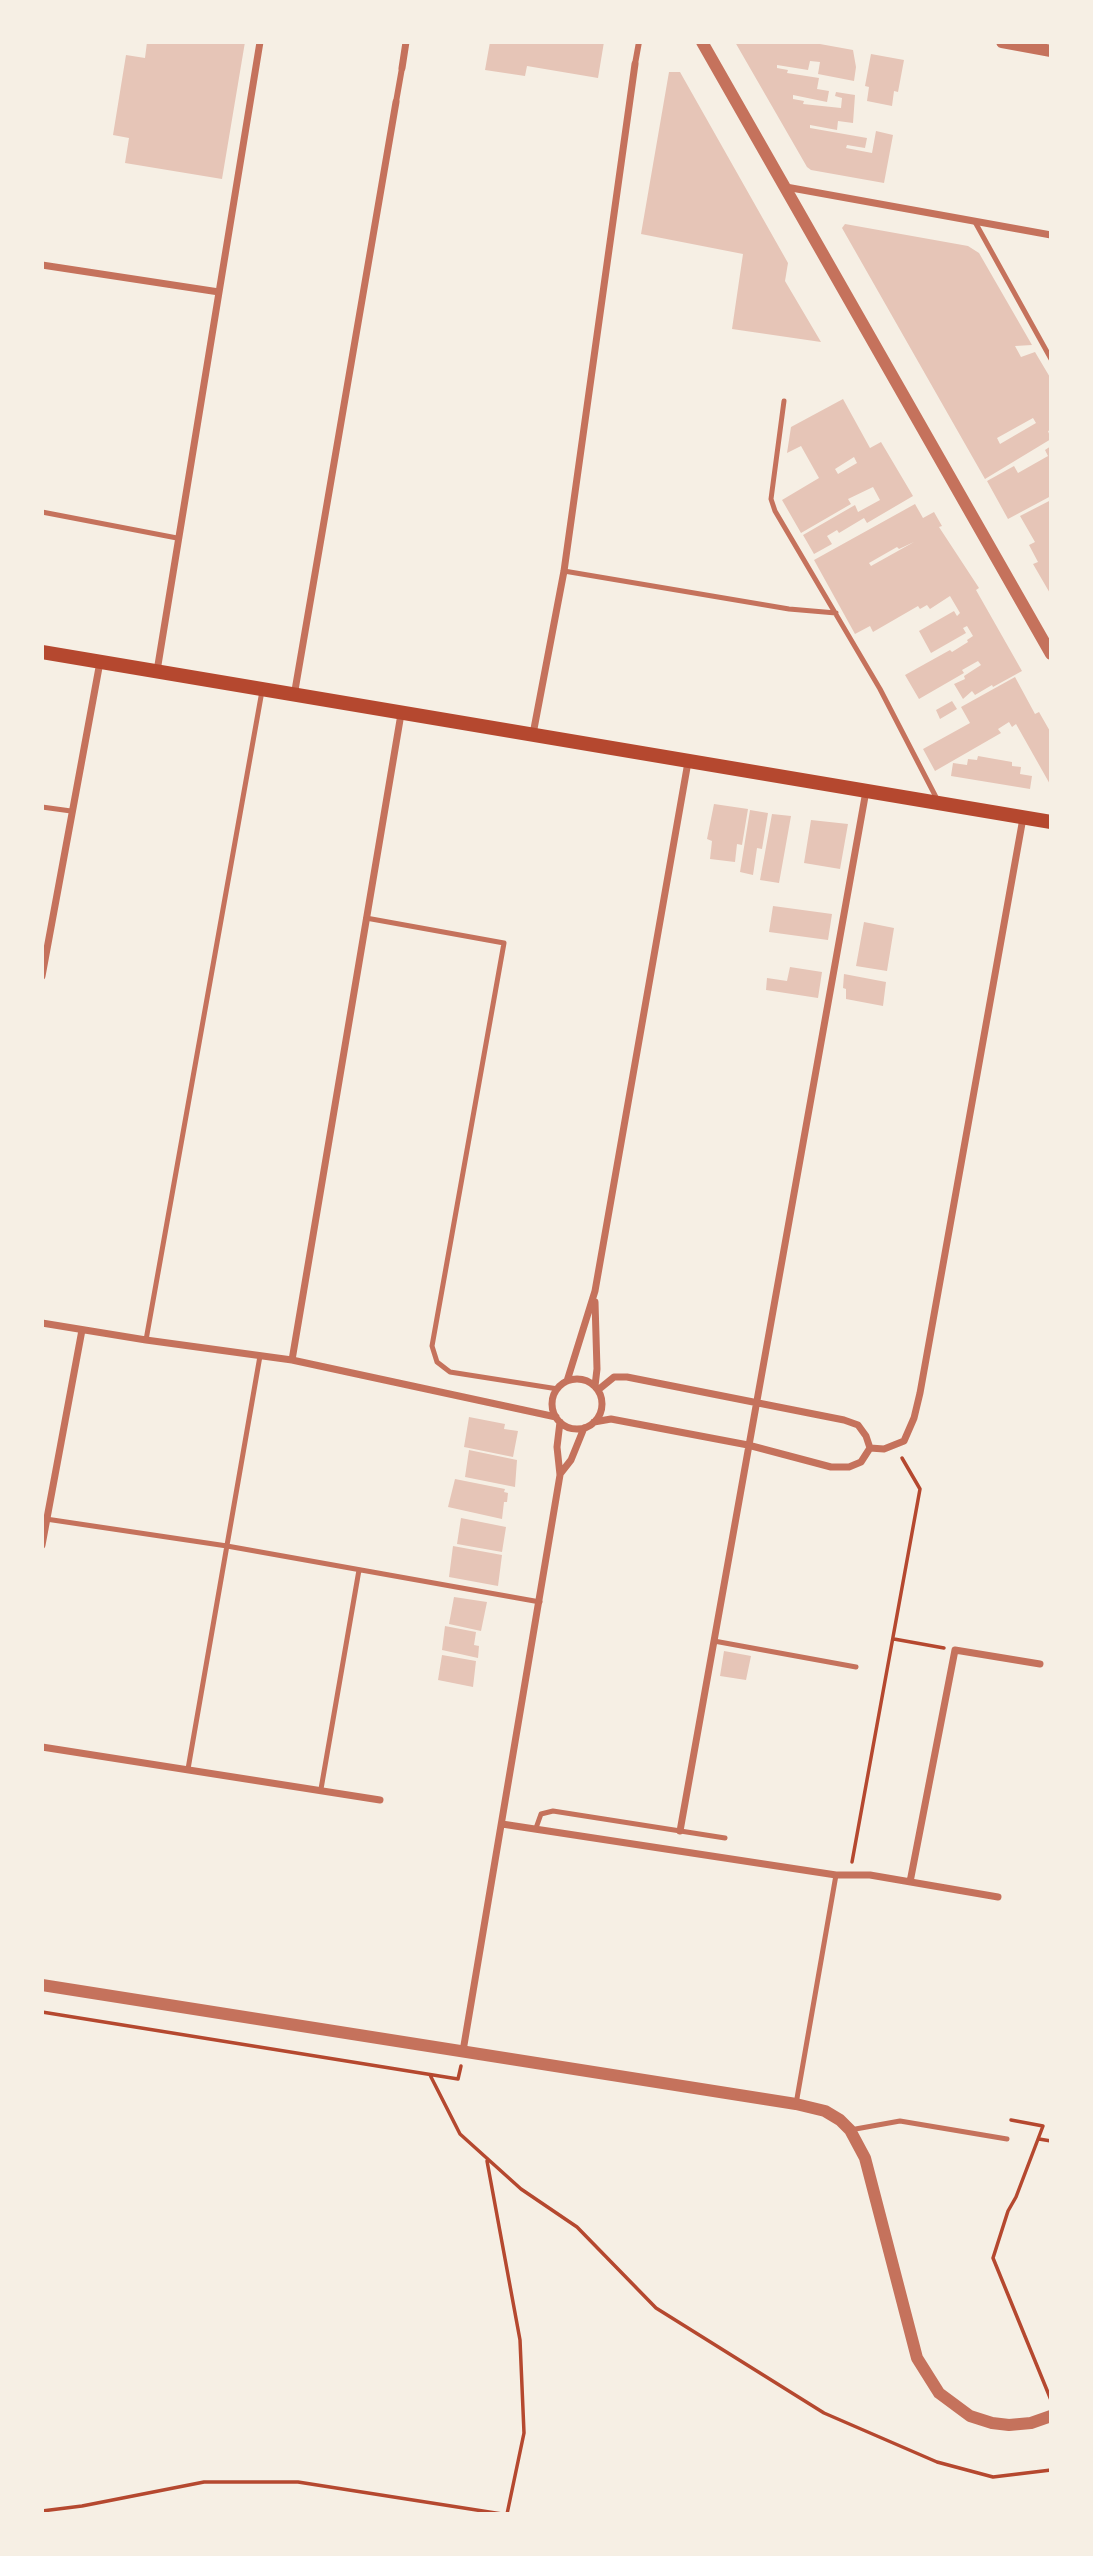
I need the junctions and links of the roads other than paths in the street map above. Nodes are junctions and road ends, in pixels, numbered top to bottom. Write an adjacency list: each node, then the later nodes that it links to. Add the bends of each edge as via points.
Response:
1 (260, 42): 14 (street)
2 (406, 42): 8 (street)
3 (639, 42): 7 (street)
4 (702, 42): 10 (street)
5 (1002, 42): 6 (street)
6 (1051, 51)
7 (635, 64): 19 (street)
8 (402, 68): 9 (street)
9 (396, 102): 26 (street)
10 (785, 186): 11 (street); 22 (street)
11 (975, 222): 12 (street); 15 (lane)
12 (1051, 235)
13 (42, 265): 14 (street)
14 (219, 292): 18 (street)
15 (1051, 359)
16 (784, 401): 20 (lane, via 771,499)
17 (42, 512): 18 (lane)
18 (177, 538): 24 (street)
19 (564, 571): 20 (lane); 28 (street)
20 (836, 613): 31 (lane)
21 (42, 652): 23 (main road)
22 (1051, 654)
23 (100, 662): 24 (main road); 33 (street)
24 (157, 672): 25 (main road)
25 (262, 691): 26 (main road); 41 (lane)
26 (293, 696): 27 (main road)
27 (401, 714): 28 (main road); 36 (street)
28 (533, 735): 29 (main road)
29 (688, 762): 30 (main road); 38 (street)
30 (866, 791): 31 (main road); 47 (street)
31 (940, 804): 34 (main road)
32 (42, 807): 33 (lane)
33 (71, 811): 37 (street)
34 (1023, 818): 35 (main road); 52 (street, via 914,1418 904,1441 884,1449)
35 (1051, 822)
36 (366, 918): 43 (street); 46 (lane, via 504,943 432,1346 438,1362 450,1372)
37 (42, 976)
38 (595, 1291): 44 (street); 45 (street)
39 (42, 1322): 40 (street)
40 (82, 1330): 41 (street); 54 (street)
41 (146, 1340): 42 (street)
42 (260, 1356): 43 (street); 56 (lane)
43 (292, 1360): 48 (street)
44 (567, 1381): 45 (street, via 582,1379); 46 (street)
45 (596, 1388): 47 (street, via 614,1377 627,1377); 49 (street, via 602,1410)
46 (558, 1389): 48 (street, via 552,1403)
47 (756, 1402): 51 (street); 52 (street, via 858,1425)
48 (558, 1419): 50 (street, via 573,1429); 53 (street)
49 (594, 1422): 50 (street); 51 (street, via 611,1419)
50 (584, 1428): 53 (street)
51 (748, 1445): 52 (street, via 831,1467 861,1462); 59 (street)
52 (870, 1448)
53 (560, 1475): 58 (street)
54 (46, 1519): 55 (street); 56 (lane)
55 (42, 1545)
56 (227, 1546): 57 (lane); 63 (lane)
57 (359, 1570): 58 (lane); 64 (lane)
58 (540, 1602): 66 (street)
59 (714, 1641): 61 (lane); 68 (street)
60 (1040, 1664): 71 (street, via 955,1650)
61 (856, 1667)
62 (42, 1746): 63 (street)
63 (188, 1769): 64 (street)
64 (321, 1789): 65 (street)
65 (380, 1800)
66 (502, 1824): 67 (street); 74 (street)
67 (536, 1828): 68 (lane, via 541,1814 553,1811); 70 (street)
68 (680, 1831): 69 (lane)
69 (725, 1838)
70 (836, 1875): 71 (street); 75 (lane)
71 (909, 1882): 72 (street)
72 (998, 1897)
73 (42, 1985): 74 (street)
74 (463, 2051): 75 (street)
75 (796, 2104): 76 (street, via 825,2111)
76 (850, 2130): 77 (lane, via 900,2121); 78 (street, via 871,2175 917,2358 927,2377 939,2393 970,2416 1009,2425)
77 (1007, 2139)
78 (1051, 2416)

